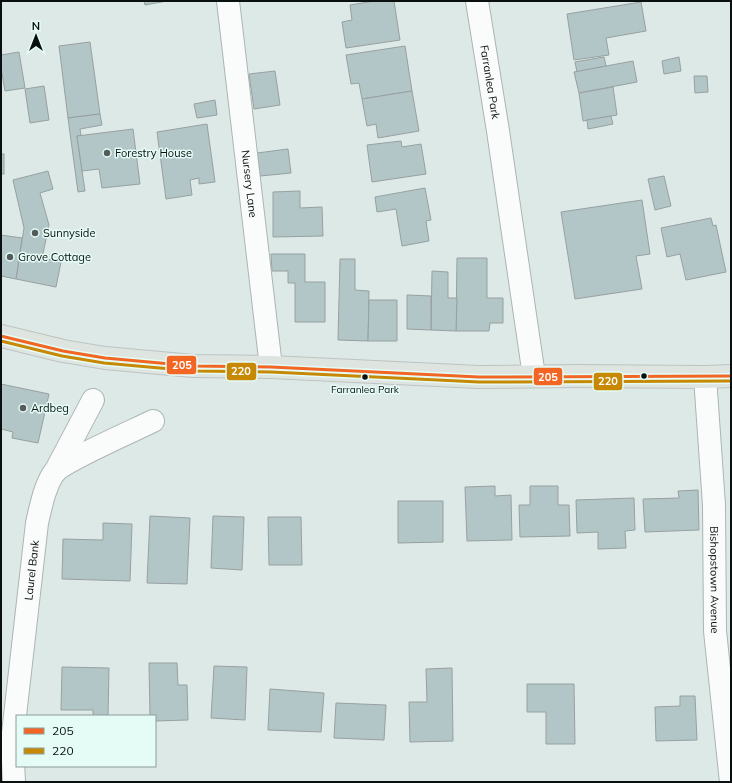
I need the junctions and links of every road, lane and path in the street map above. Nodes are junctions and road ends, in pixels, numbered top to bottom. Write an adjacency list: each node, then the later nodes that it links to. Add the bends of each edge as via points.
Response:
1 (228, 1): 4 (street, Nursery Lane)
2 (477, 1): 5 (street, Farranlea Park)
3 (1, 336): 4 (main road, via 105,358 193,366)
4 (271, 368): 5 (main road, via 479,377)
5 (534, 376): 7 (main road)
6 (731, 376): 7 (main road)
7 (705, 377): 11 (street, Bishopstown Avenue)
8 (93, 400): 10 (street, Laurel Bank)
9 (153, 421): 10 (street, via 74,460)
10 (54, 473): 12 (street, Laurel Bank, via 43,495 37,524 12,742)
11 (723, 629): 13 (street, Bishopstown Avenue)
12 (14, 782)
13 (731, 782)

